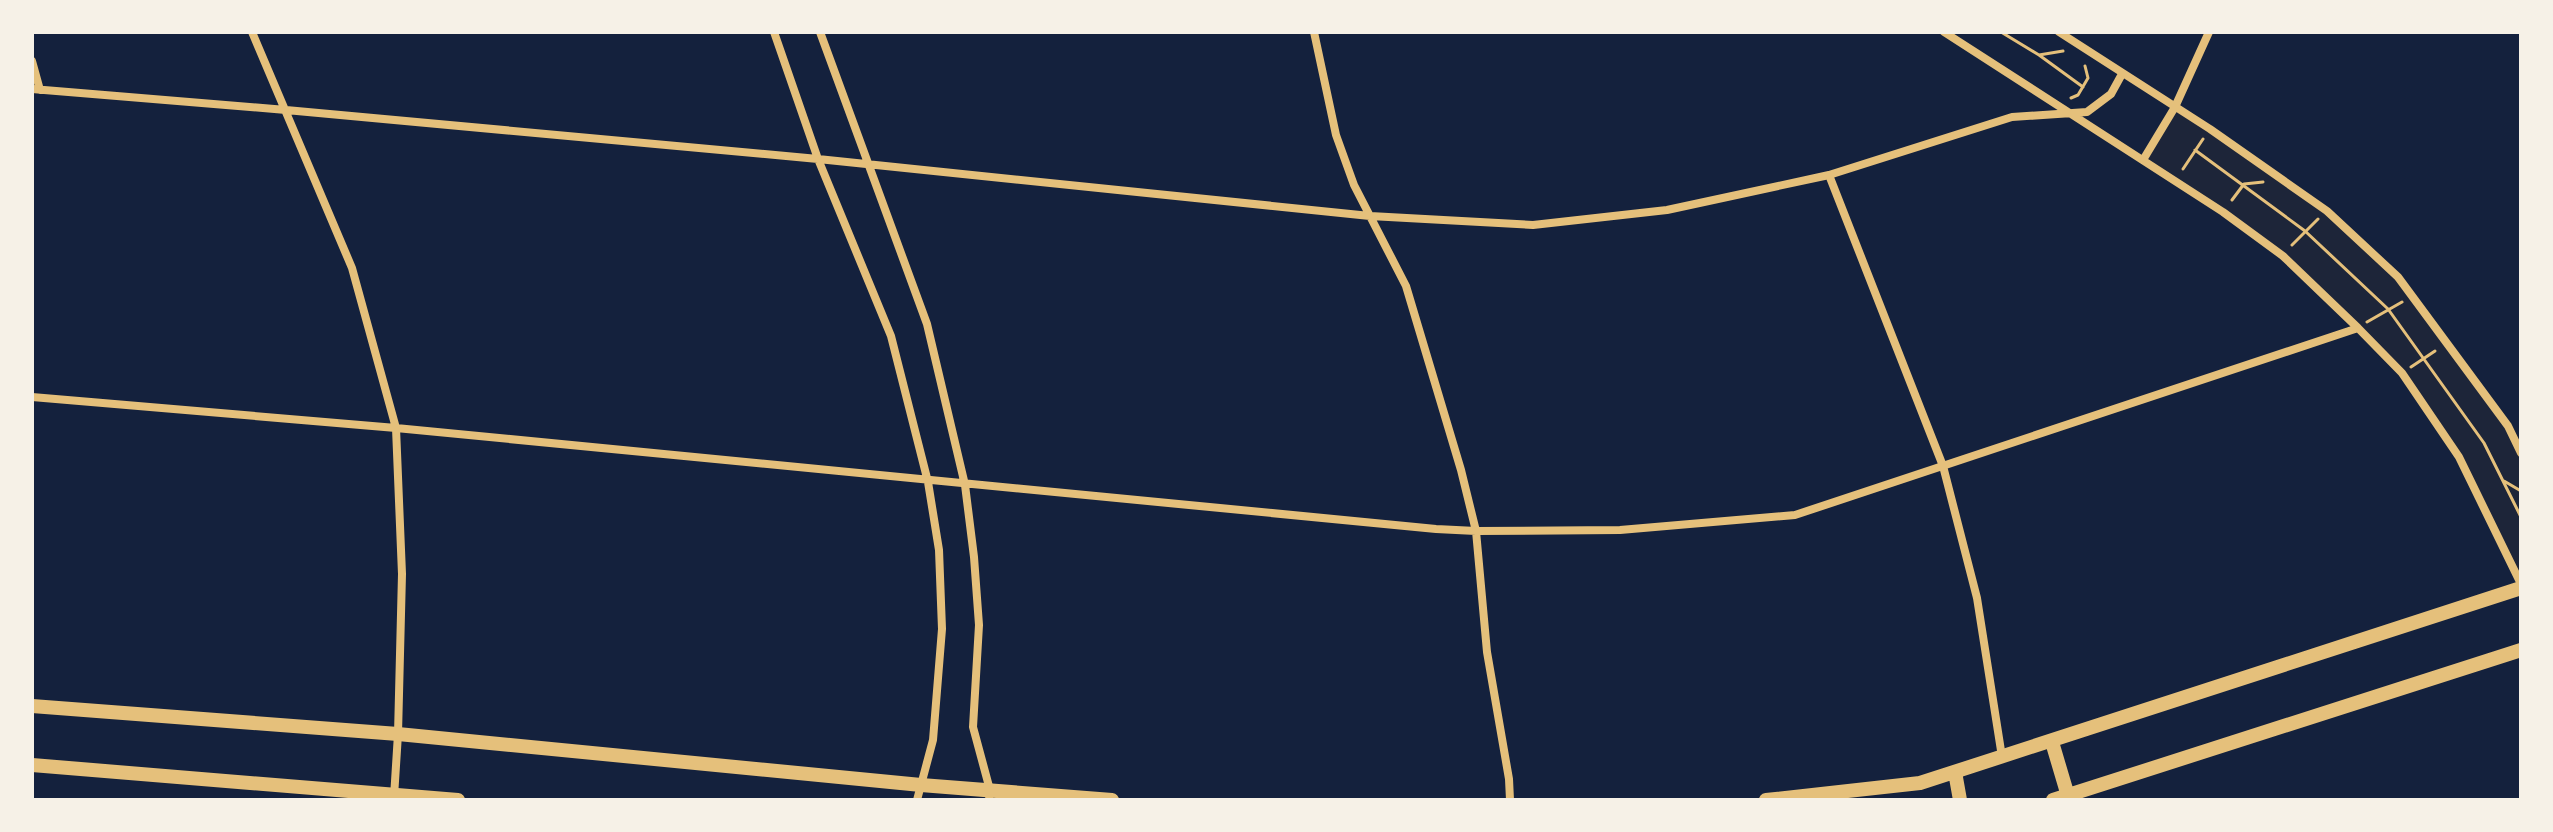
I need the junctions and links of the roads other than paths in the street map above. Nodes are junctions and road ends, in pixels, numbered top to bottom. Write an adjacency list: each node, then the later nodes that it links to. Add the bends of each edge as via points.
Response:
1 (252, 32): 12 (street)
2 (774, 32): 14 (street)
3 (820, 32): 16 (street)
4 (1314, 32): 18 (street, via 1336,135)
5 (1944, 32): 13 (street)
6 (2059, 32): 9 (street)
7 (2209, 32): 11 (street)
8 (32, 61): 10 (street)
9 (2122, 74): 11 (street); 13 (street, via 2099,104 2087,112)
10 (36, 90): 12 (street)
11 (2175, 107): 15 (street); 22 (street, via 2327,211 2398,277 2508,426)
12 (286, 110): 14 (street); 21 (street, via 352,268)
13 (2066, 113): 15 (street); 17 (street, via 2012,117)
14 (818, 159): 16 (street); 24 (street, via 891,336)
15 (2143, 160): 19 (street, via 2283,256)
16 (868, 165): 18 (street); 25 (street, via 927,324)
17 (1829, 175): 18 (street, via 1667,210 1533,225); 23 (street)
18 (1370, 216): 26 (street, via 1406,286)
19 (2358, 328): 23 (street); 27 (street, via 2402,373 2459,457)
20 (32, 397): 21 (street)
21 (396, 428): 24 (street); 30 (street, via 402,574)
22 (2521, 453)
23 (1943, 466): 26 (street, via 1795,515 1620,530); 32 (street, via 1977,598)
24 (928, 482): 25 (street); 35 (street, via 939,550 942,629 933,740)
25 (965, 485): 26 (street); 36 (street, via 979,625 973,727)
26 (1476, 531): 42 (street, via 1487,652)
27 (2521, 586): 31 (main road)
28 (2521, 650): 37 (main road)
29 (32, 706): 30 (main road)
30 (398, 734): 35 (main road); 38 (street)
31 (2052, 742): 32 (main road); 37 (main road)
32 (2002, 758): 34 (main road)
33 (32, 765): 38 (main road)
34 (1955, 772): 43 (main road, via 1920,783); 44 (main road)
35 (921, 785): 36 (main road); 40 (street)
36 (990, 795): 41 (main road)
37 (2068, 796): 45 (main road)
38 (394, 798): 39 (main road)
39 (458, 800)
40 (917, 800)
41 (1112, 800)
42 (1510, 800)
43 (1766, 800)
44 (1960, 800)
45 (2053, 800)

